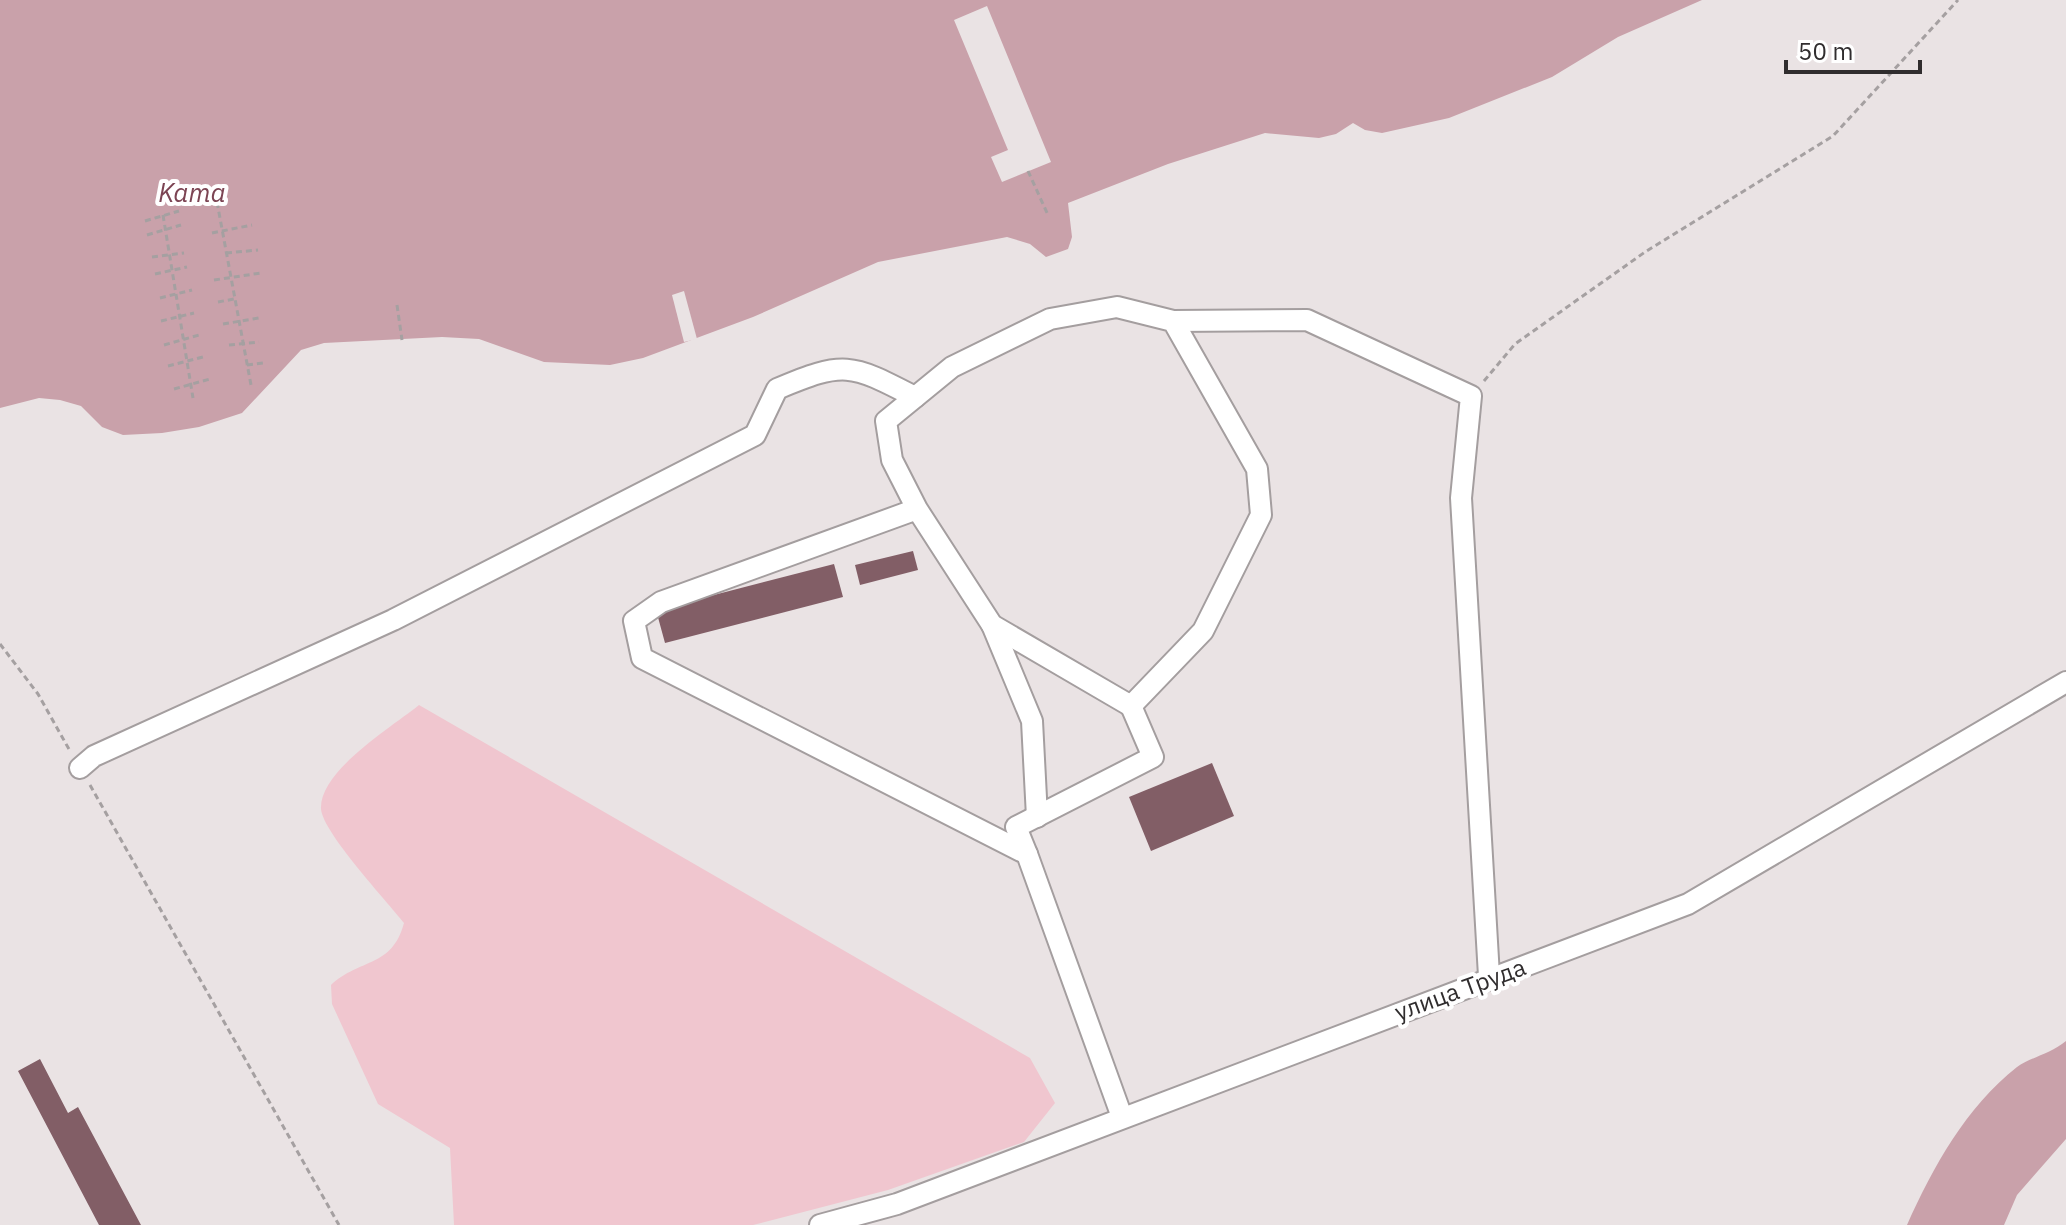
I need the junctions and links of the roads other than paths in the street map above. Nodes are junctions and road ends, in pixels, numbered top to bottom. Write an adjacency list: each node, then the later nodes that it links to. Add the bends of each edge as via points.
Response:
1 (1173, 321): 2 (street, via 1117,307 1050,319 952,367); 6 (street, via 1257,469 1261,515 1203,631); 10 (street, via 1307,320 1471,396 1461,498)
2 (915, 397): 3 (street, via 886,421 892,460); 7 (street, via 860,369 818,372 777,389 755,435 393,620 94,756)
3 (917, 509): 4 (street); 9 (street, via 661,602 634,621 642,658)
4 (992, 625): 6 (street); 8 (street, via 1032,721)
5 (2066, 682): 10 (street, улица Труда, via 1688,904)
6 (1131, 706): 8 (street, via 1153,757)
7 (80, 768)
8 (1037, 817): 9 (street, via 1016,827)
9 (1027, 854): 11 (street)
10 (1489, 976): 11 (street, улица Труда)
11 (1122, 1117): 12 (street, улица Труда, via 897,1204)
12 (820, 1225)

